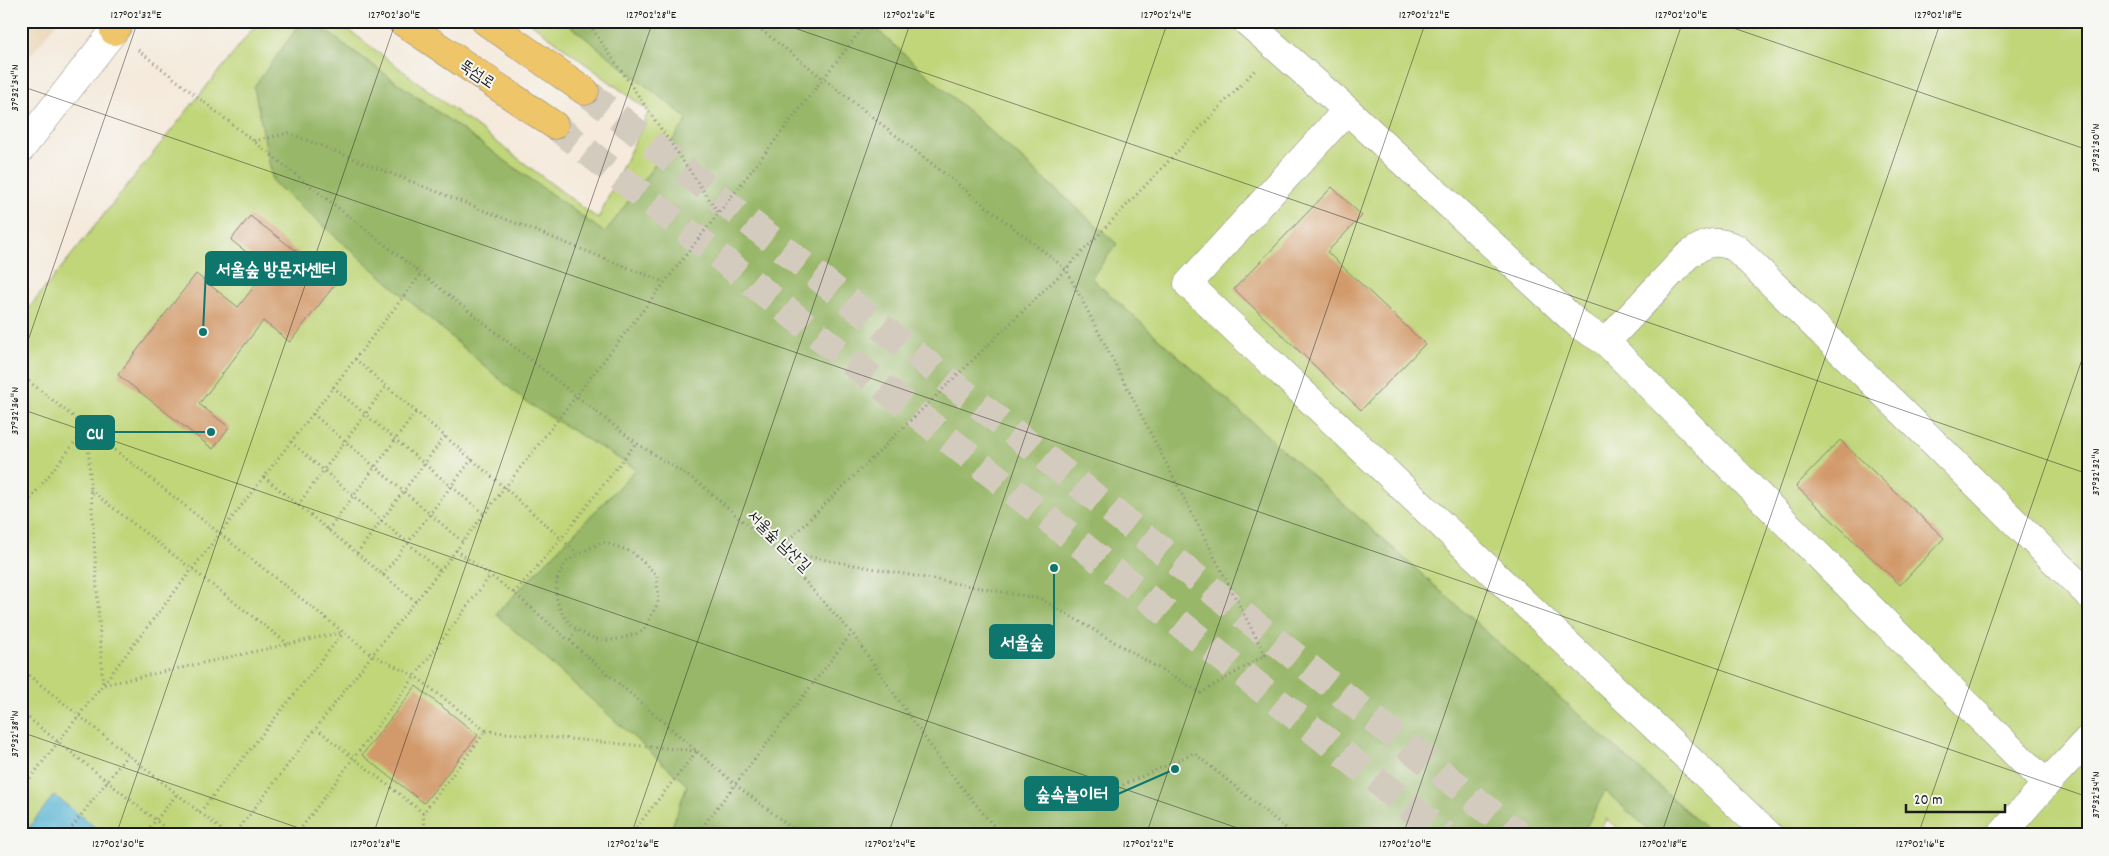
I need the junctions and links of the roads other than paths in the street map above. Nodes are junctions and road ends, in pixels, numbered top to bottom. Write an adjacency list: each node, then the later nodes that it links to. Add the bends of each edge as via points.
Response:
1 (401, 21): 7 (main road, 뚝섬로)
2 (485, 21): 5 (main road)
3 (1246, 21): 6 (street)
4 (118, 26): 8 (street)
5 (585, 91)
6 (1347, 110): 9 (street, via 1580,326); 13 (street, via 1188,284)
7 (554, 125)
8 (21, 149)
9 (1606, 342): 10 (street, via 1687,256 1711,243 1725,243 1736,248); 12 (street)
10 (2088, 594)
11 (2088, 739): 12 (street)
12 (2046, 784): 14 (street)
13 (1769, 835)
14 (2001, 835)

